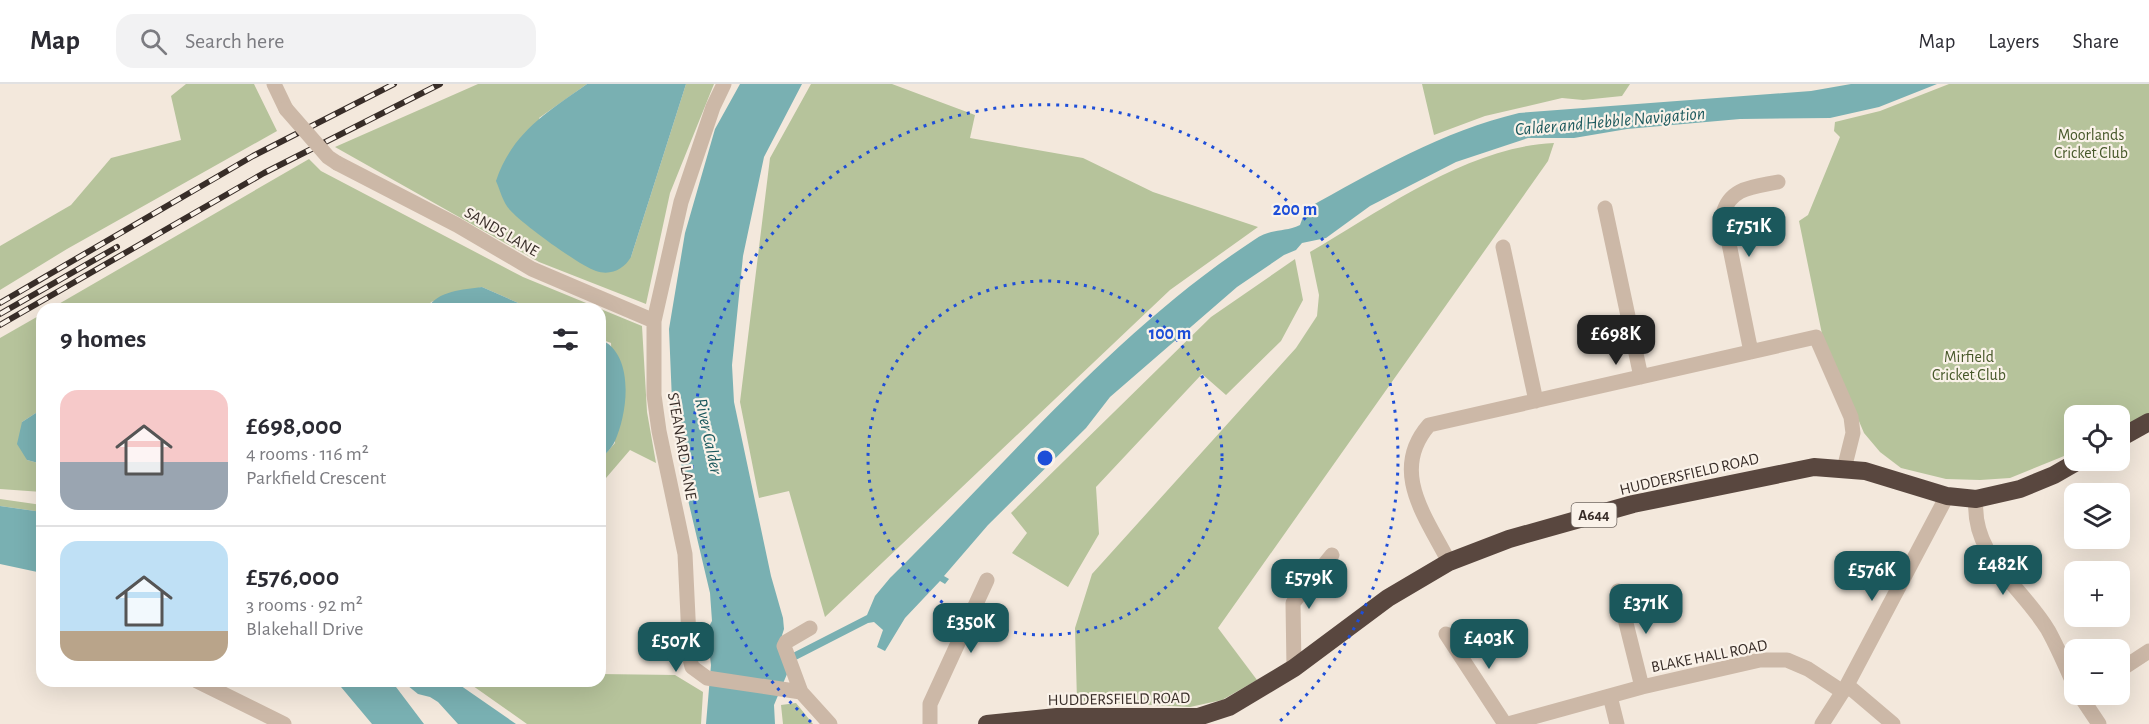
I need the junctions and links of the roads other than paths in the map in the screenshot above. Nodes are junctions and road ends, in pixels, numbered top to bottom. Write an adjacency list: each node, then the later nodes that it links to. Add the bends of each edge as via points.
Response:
1 (274, 84): 6 (street, SANDS LANE, bridge, via 285,109 337,163 532,269)
2 (724, 84): 6 (street, STEANARD LANE, via 681,202)
3 (1778, 182): 7 (street, via 1736,191 1726,202 1723,214)
4 (1605, 208): 8 (street)
5 (1503, 247): 9 (street)
6 (654, 321): 29 (street, STEANARD LANE, via 654,395 685,554 692,667 706,678)
7 (1752, 352): 8 (street); 12 (street, via 1816,337 1851,417 1853,433)
8 (1641, 377): 9 (street)
9 (1536, 401): 17 (street, via 1429,425 1417,439 1411,463 1412,490)
10 (2149, 422): 11 (highway)
11 (2130, 432)
12 (1844, 469): 14 (highway, HUDDERSFIELD ROAD / A644, via 1865,471); 17 (highway, HUDDERSFIELD ROAD / A644, via 1814,467 1633,504 1509,539)
13 (2064, 469): 15 (highway, HUDDERSFIELD ROAD / A644, via 2020,489)
14 (1947, 496): 15 (highway, HUDDERSFIELD ROAD / A644); 28 (street)
15 (1976, 499): 23 (street, via 1977,529 1986,552 2048,630)
16 (1332, 555): 25 (street, via 1293,603)
17 (1449, 562): 25 (highway, HUDDERSFIELD ROAD / A644, via 1388,598)
18 (987, 580): 35 (street, via 930,704)
19 (1618, 591): 27 (street)
20 (810, 628): 29 (street, via 786,642 784,652 793,672)
21 (1446, 634): 37 (street)
22 (2149, 651): 24 (street)
23 (2064, 663)
24 (2130, 663)
25 (1294, 668): 32 (highway, HUDDERSFIELD ROAD / A644, via 1229,707 1198,717)
26 (209, 687): 33 (street)
27 (1642, 687): 28 (street, BLAKE HALL ROAD, via 1760,660 1787,660); 30 (street, BLAKE HALL ROAD)
28 (1845, 688): 39 (street); 40 (street, BLAKE HALL ROAD)
29 (795, 690): 34 (street)
30 (1610, 696): 37 (street, BLAKE HALL ROAD); 38 (street)
31 (2087, 705): 41 (street)
32 (1144, 721): 36 (highway, HUDDERSFIELD ROAD / A644, via 1057,717)
33 (284, 724)
34 (830, 724)
35 (930, 724)
36 (987, 724)
37 (1506, 724)
38 (1617, 724)
39 (1822, 724)
40 (1893, 724)
41 (2099, 724)

